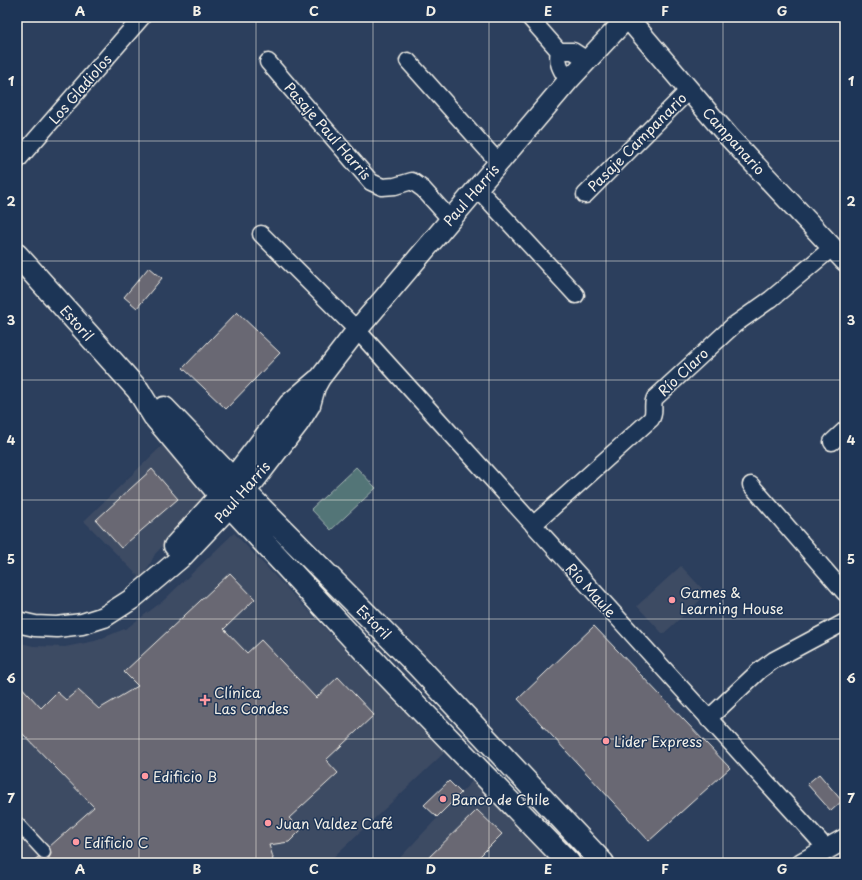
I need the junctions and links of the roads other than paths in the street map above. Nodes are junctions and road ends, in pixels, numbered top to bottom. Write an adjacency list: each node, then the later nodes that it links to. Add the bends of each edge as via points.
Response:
1 (142, 17): 10 (street, Los Gladiolos)
2 (529, 17): 4 (street)
3 (627, 17): 5 (street, Paul Harris); 9 (street, Campanario)
4 (559, 51): 5 (street, via 573,51); 8 (street, via 558,63)
5 (587, 60): 8 (street, Paul Harris)
6 (408, 61): 11 (street)
7 (268, 62): 14 (street, Pasaje Paul Harris, via 370,182 382,187 412,181 423,189)
8 (568, 81): 11 (street, Paul Harris)
9 (689, 90): 13 (street, Pasaje Campanario); 16 (street, Campanario, via 728,136)
10 (17, 161)
11 (499, 163): 12 (street, Paul Harris)
12 (477, 188): 14 (street, Paul Harris); 18 (street)
13 (585, 195)
14 (450, 219): 19 (street, Paul Harris)
15 (261, 234): 19 (street)
16 (839, 254): 24 (street, Río Claro, via 734,325 653,400 653,416 645,424)
17 (17, 255): 23 (main road, Estoril, via 138,390 154,416)
18 (576, 295)
19 (357, 330): 23 (street, Paul Harris, via 320,378 310,405 298,424); 24 (street, Río Maule)
20 (845, 430): 21 (street)
21 (832, 442)
22 (751, 485): 25 (street)
23 (232, 493): 26 (street, Paul Harris, via 183,556 113,612 82,624 46,627); 33 (main road, Estoril, via 383,671); 34 (main road, Estoril, via 417,665)
24 (532, 525): 28 (street, Río Maule)
25 (845, 593)
26 (17, 622)
27 (845, 622): 28 (street, via 774,660)
28 (708, 719): 31 (street, Río Maule)
29 (17, 823): 32 (street)
30 (845, 839): 31 (street)
31 (827, 849): 35 (street)
32 (44, 852)
33 (569, 863)
34 (603, 863)
35 (802, 863)

